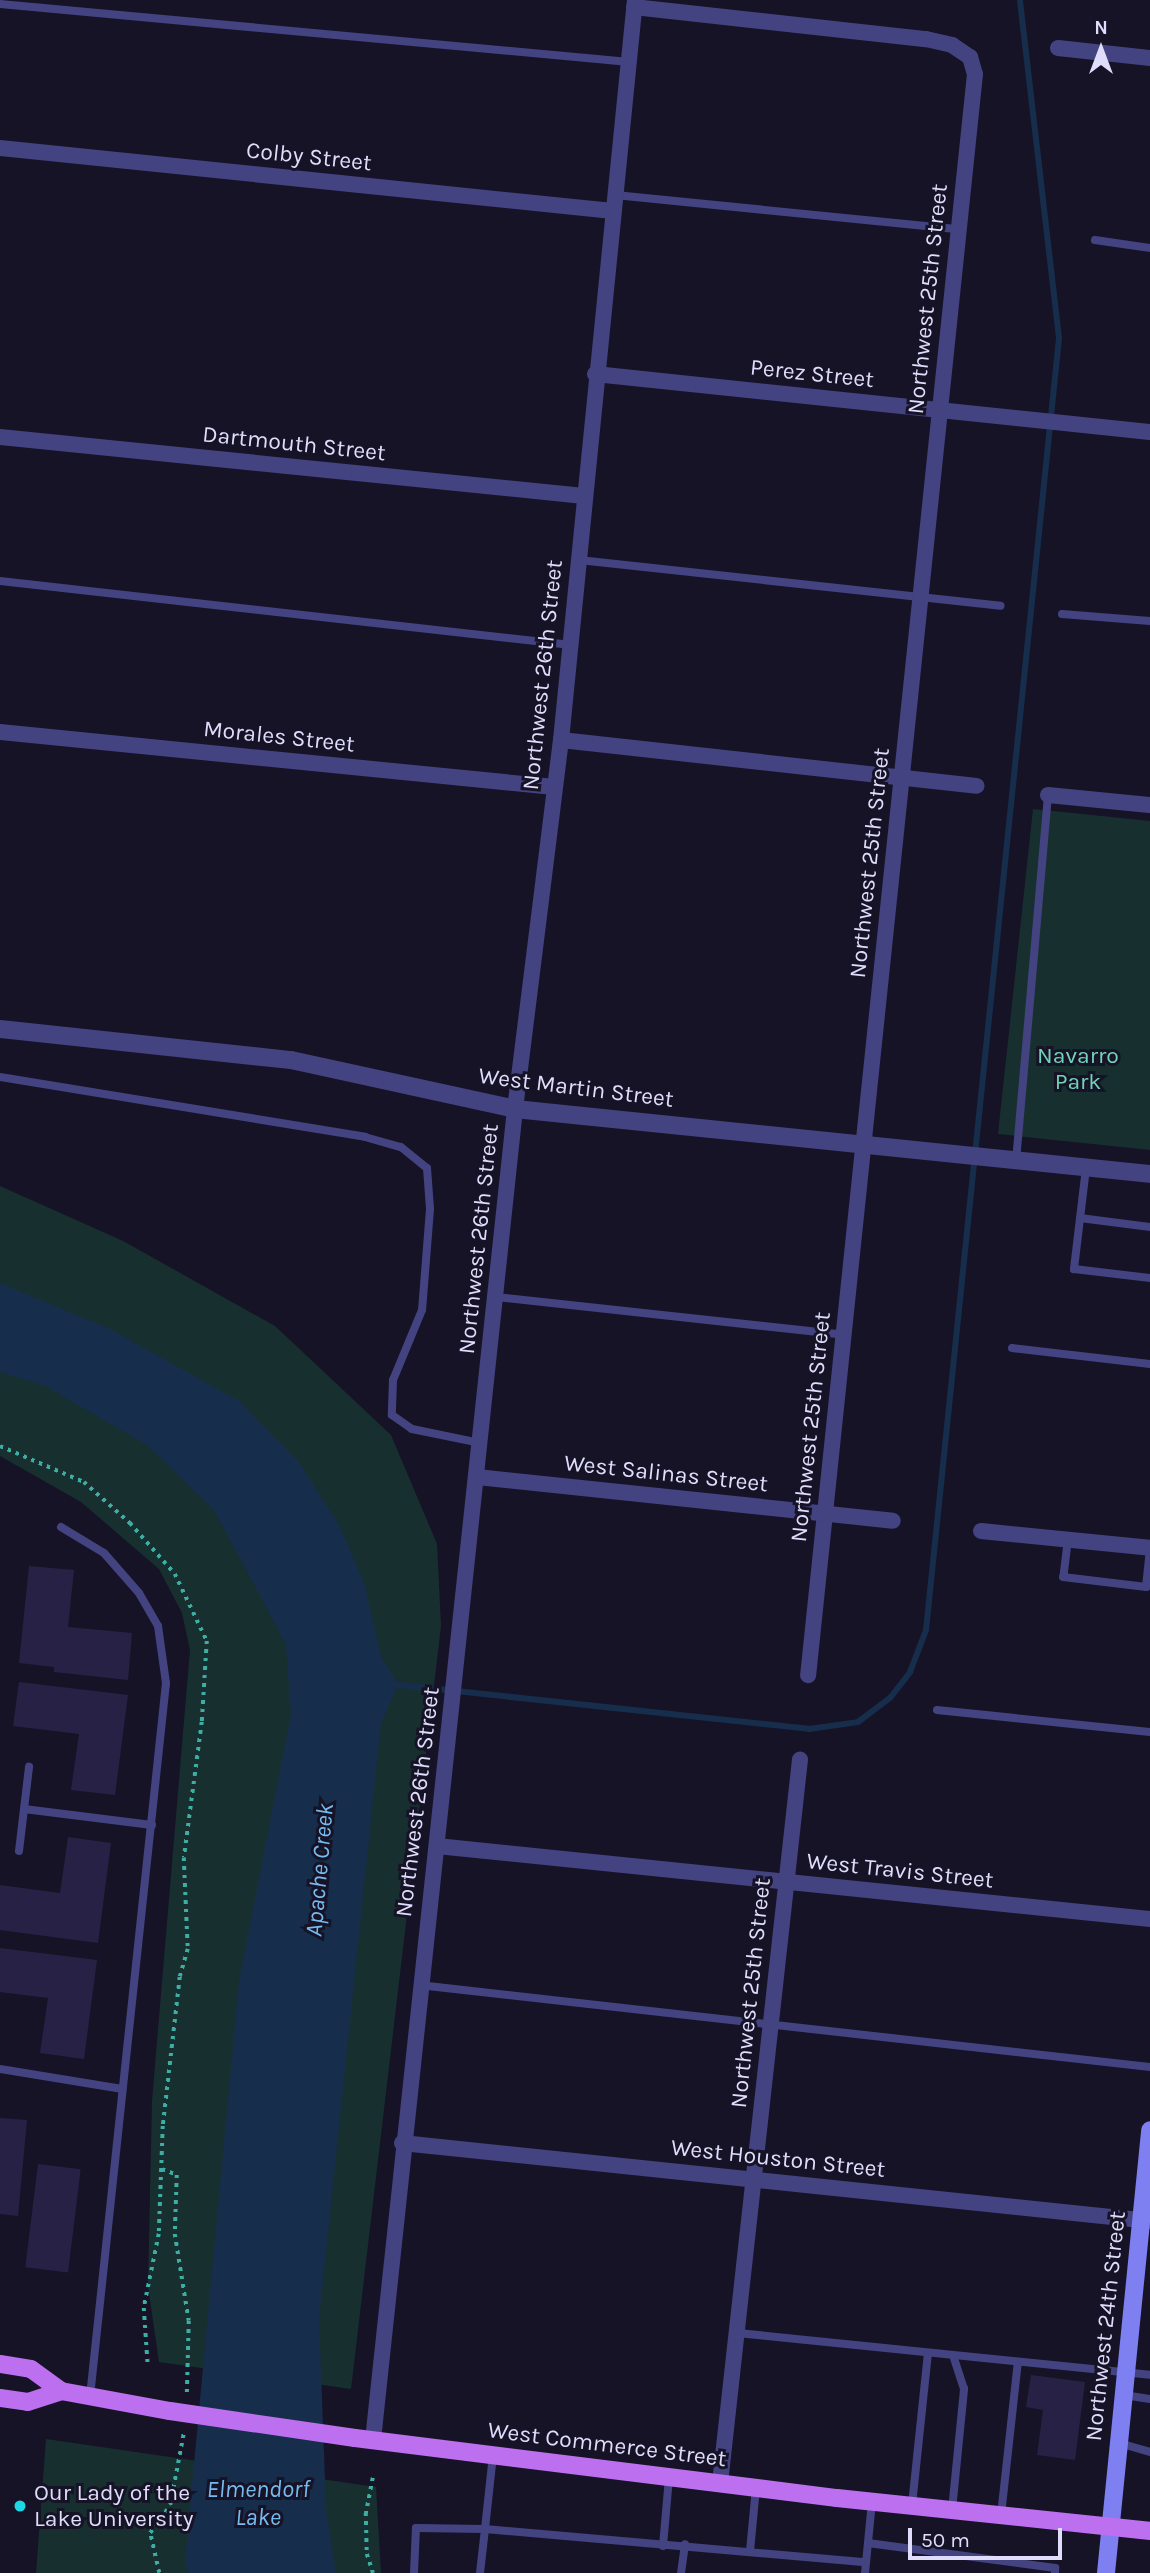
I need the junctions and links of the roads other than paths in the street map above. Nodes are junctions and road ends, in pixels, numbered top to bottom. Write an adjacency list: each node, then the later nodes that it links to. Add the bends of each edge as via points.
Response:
1 (0, 4): 5 (lane)
2 (635, 4): 5 (street, Northwest 26th Street); 8 (street, Northwest 25th Street, via 926,39 952,45 970,57 975,74)
3 (1058, 48): 4 (street)
4 (1150, 58)
5 (629, 62): 7 (street, Northwest 26th Street)
6 (0, 148): 7 (street, Colby Street)
7 (614, 203): 8 (lane); 11 (street, Northwest 26th Street)
8 (958, 229): 12 (street, Northwest 25th Street)
9 (1096, 240): 10 (lane)
10 (1150, 248)
11 (595, 374): 12 (street, Perez Street); 15 (street, Northwest 26th Street)
12 (938, 411): 13 (street, Perez Street); 18 (street, Northwest 25th Street)
13 (1150, 432)
14 (0, 438): 15 (street, Dartmouth Street)
15 (584, 496): 16 (street, Northwest 26th Street)
16 (579, 560): 18 (lane); 22 (street, Northwest 26th Street)
17 (0, 581): 22 (lane)
18 (921, 597): 19 (lane); 25 (street, Northwest 25th Street)
19 (1000, 606)
20 (1062, 614): 21 (lane)
21 (1150, 621)
22 (571, 645): 24 (street, Northwest 26th Street)
23 (0, 732): 27 (street, Morales Street)
24 (561, 740): 25 (street); 27 (street, Northwest 26th Street)
25 (903, 776): 26 (street); 33 (street, Northwest 25th Street)
26 (976, 786)
27 (554, 787): 32 (street, Northwest 26th Street)
28 (1048, 795): 29 (street); 34 (lane)
29 (1150, 805)
30 (0, 1029): 32 (street, West Martin Street, via 291,1060)
31 (0, 1077): 44 (lane, via 365,1137 401,1147 427,1168 430,1209 422,1310 393,1380 392,1415 412,1429)
32 (514, 1109): 33 (street, West Martin Street); 40 (street, Northwest 26th Street)
33 (862, 1143): 34 (street, West Martin Street); 41 (street, Northwest 25th Street)
34 (1012, 1161): 35 (street, West Martin Street)
35 (1086, 1168): 36 (street, West Martin Street); 37 (lane)
36 (1150, 1174)
37 (1080, 1219): 38 (lane); 39 (lane, via 1074,1269)
38 (1150, 1227)
39 (1150, 1279)
40 (496, 1297): 41 (lane); 44 (street, Northwest 26th Street)
41 (844, 1335): 46 (street, Northwest 25th Street)
42 (1012, 1348): 43 (lane)
43 (1150, 1364)
44 (480, 1443): 45 (street, Northwest 26th Street)
45 (477, 1477): 46 (street, West Salinas Street); 60 (street, Northwest 26th Street)
46 (824, 1514): 47 (street, West Salinas Street); 53 (street, Northwest 25th Street)
47 (892, 1521)
48 (61, 1527): 59 (lane, via 104,1553 139,1593 158,1626 166,1683)
49 (981, 1531): 50 (street)
50 (1068, 1539): 51 (street); 52 (lane, via 1063,1577)
51 (1150, 1548): 52 (lane)
52 (1148, 1587)
53 (808, 1675)
54 (937, 1710): 55 (lane)
55 (1150, 1732)
56 (800, 1759): 62 (street, Northwest 25th Street)
57 (29, 1767): 58 (lane)
58 (24, 1809): 59 (lane); 61 (lane)
59 (152, 1825): 68 (lane)
60 (437, 1846): 62 (street, West Travis Street); 64 (street, Northwest 26th Street)
61 (19, 1851)
62 (785, 1882): 63 (street, West Travis Street); 65 (street, Northwest 25th Street)
63 (1150, 1919)
64 (418, 1985): 65 (lane); 70 (street, Northwest 26th Street)
65 (771, 2023): 66 (lane); 71 (street, Northwest 25th Street)
66 (1150, 2067)
67 (0, 2070): 68 (lane)
68 (122, 2089): 82 (lane, via 108,2264)
69 (1150, 2130): 72 (main road, Northwest 24th Street)
70 (402, 2143): 71 (street, West Houston Street); 85 (street, Northwest 26th Street)
71 (755, 2179): 72 (street, West Houston Street); 73 (street, Northwest 25th Street)
72 (1145, 2220): 78 (main road, Northwest 24th Street)
73 (738, 2333): 74 (lane); 90 (street, Northwest 25th Street)
74 (928, 2353): 75 (lane); 93 (lane)
75 (953, 2356): 76 (lane); 94 (lane, via 964,2389)
76 (1018, 2362): 78 (lane); 95 (lane)
77 (0, 2364): 80 (main road, West Commerce Street, via 31,2369)
78 (1126, 2373): 79 (lane); 81 (main road, Northwest 24th Street)
79 (1150, 2375)
80 (61, 2391): 82 (main road, West Commerce Street); 83 (main road, West Commerce Street, via 28,2402)
81 (1124, 2395): 84 (lane); 86 (main road, Northwest 24th Street)
82 (90, 2396): 85 (main road, West Commerce Street, bridge)
83 (0, 2398)
84 (1150, 2399)
85 (364, 2439): 88 (main road, West Commerce Street)
86 (1119, 2443): 87 (lane); 96 (main road, Northwest 24th Street)
87 (1150, 2452)
88 (493, 2455): 89 (main road, West Commerce Street); 97 (lane)
89 (669, 2477): 90 (main road, West Commerce Street); 101 (lane)
90 (720, 2483): 91 (main road, West Commerce Street)
91 (756, 2488): 92 (main road, West Commerce Street); 102 (lane)
92 (872, 2501): 93 (main road, West Commerce Street); 99 (lane)
93 (912, 2505): 94 (main road, West Commerce Street)
94 (952, 2510): 95 (main road, West Commerce Street)
95 (1001, 2515): 96 (main road, West Commerce Street)
96 (1111, 2527): 98 (main road, West Commerce Street); 109 (main road, Northwest 24th Street)
97 (485, 2529): 101 (lane); 104 (lane, via 416,2528); 105 (lane)
98 (1150, 2531)
99 (868, 2543): 103 (lane); 108 (lane, via 1055,2568)
100 (685, 2544): 101 (lane); 102 (lane); 106 (lane)
101 (663, 2546)
102 (750, 2551): 103 (lane)
103 (866, 2563): 107 (lane)
104 (414, 2573)
105 (480, 2573)
106 (681, 2573)
107 (865, 2573)
108 (1055, 2573)
109 (1106, 2573)

